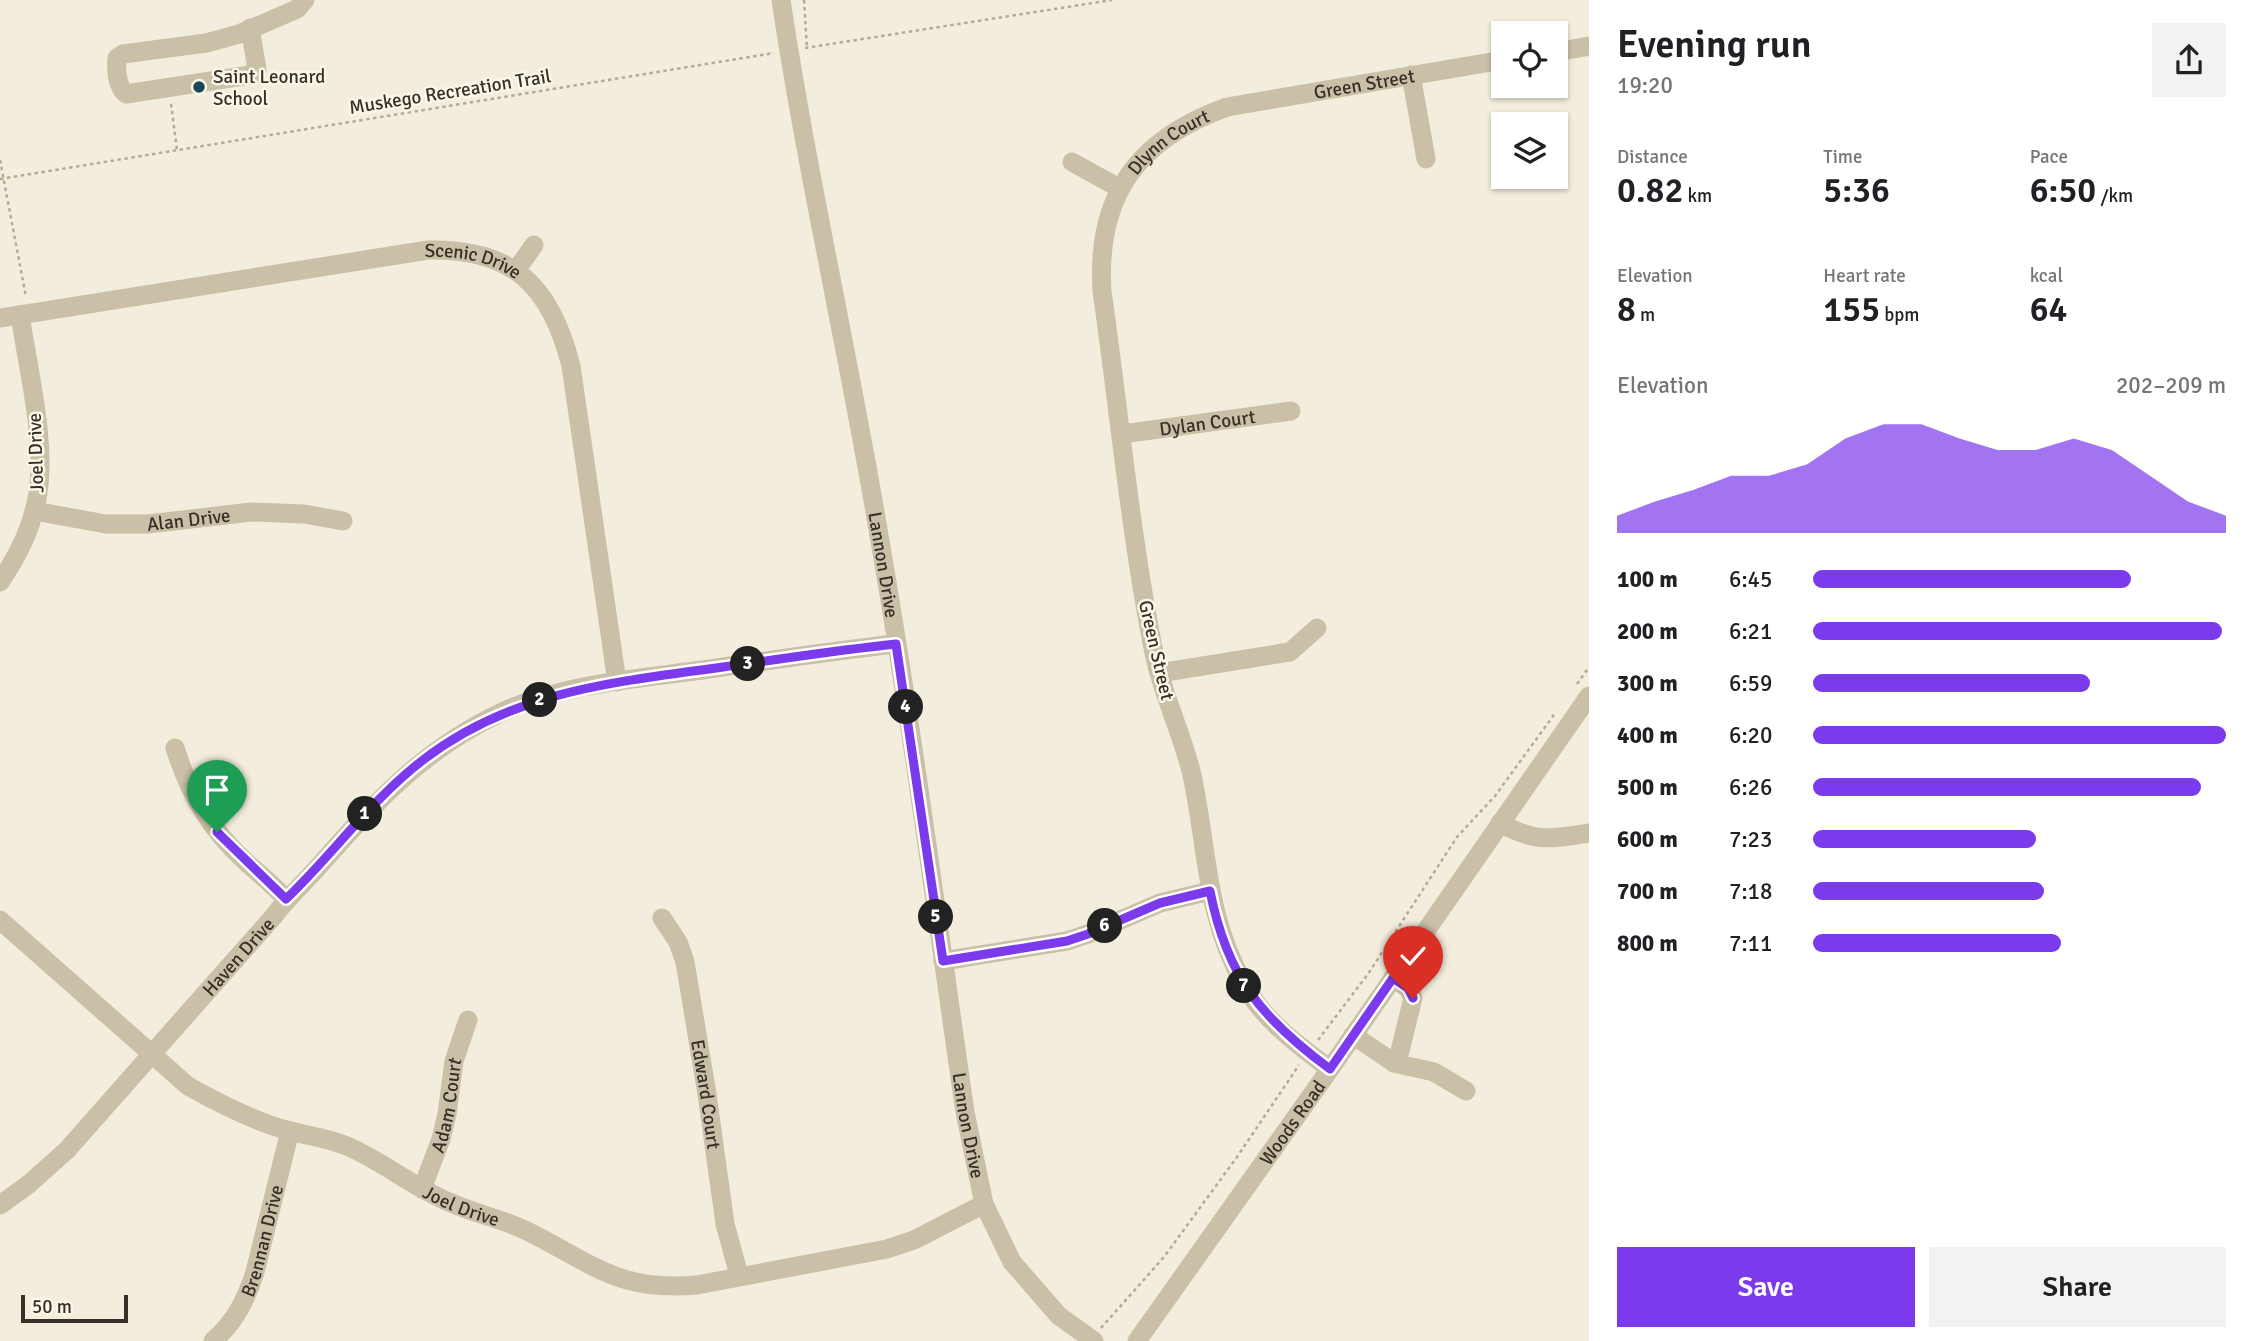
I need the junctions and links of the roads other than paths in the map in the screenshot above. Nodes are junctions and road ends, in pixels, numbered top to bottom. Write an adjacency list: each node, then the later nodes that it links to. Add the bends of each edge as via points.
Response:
1 (305, 0): 3 (street, via 297,9)
2 (781, 0): 22 (street, Lannon Drive)
3 (250, 28): 3 (street, via 206,43 123,54 117,58 119,83 127,94 250,75 257,69)
4 (1589, 46): 5 (street)
5 (1568, 50)
6 (1491, 62): 7 (street, Green Street)
7 (1411, 75): 8 (street, Green Street); 9 (street)
8 (1227, 107): 11 (street, Dlynn Court, via 1178,129 1158,144)
9 (1426, 159)
10 (1072, 162): 11 (street)
11 (1119, 188): 17 (street, Green Street, via 1106,222 1100,266)
12 (534, 245): 13 (street)
13 (517, 269): 14 (street, Scenic Drive, via 462,252 428,250); 24 (street, Scenic Drive, via 541,293 569,357)
14 (24, 315): 15 (street, Scenic Drive); 18 (street, Joel Drive, via 38,435 39,491)
15 (0, 318)
16 (1291, 411): 17 (street, Dylan Court)
17 (1122, 434): 23 (street, Green Street)
18 (34, 512): 19 (street, Alan Drive, via 106,524 251,512); 20 (street, Joel Drive)
19 (342, 521)
20 (0, 582)
21 (1317, 628): 23 (street, via 1290,652)
22 (896, 644): 24 (street, Haven Drive); 33 (street, Lannon Drive)
23 (1159, 673): 29 (street, Green Street, via 1192,774)
24 (617, 682): 30 (street, Haven Drive, via 522,705 458,735 391,787)
25 (1580, 694): 27 (street, Woods Road)
26 (176, 748): 30 (street, via 187,783 211,824)
27 (1500, 823): 28 (street, via 1542,839); 34 (street, Woods Road)
28 (1589, 833)
29 (1210, 891): 33 (street, via 1160,903 1067,941); 39 (street, Green Street, via 1223,942 1245,988 1275,1024)
30 (286, 899): 37 (street, Haven Drive)
31 (662, 918): 45 (street, Edward Court, via 685,962 725,1224)
32 (0, 920): 37 (street, Joel Drive)
33 (943, 961): 44 (street, Lannon Drive)
34 (1393, 978): 36 (street, Woods Road); 38 (street, via 1408,988 1413,998)
35 (468, 1020): 42 (street, Adam Court, via 454,1061 441,1139)
36 (1353, 1035): 38 (street); 39 (street, Woods Road)
37 (152, 1054): 41 (street, Joel Drive, via 188,1086 219,1104); 43 (street, Haven Drive, via 61,1156)
38 (1394, 1063): 40 (street, via 1434,1072)
39 (1330, 1069): 48 (street, Woods Road)
40 (1466, 1091)
41 (290, 1131): 42 (street, Joel Drive, via 347,1146); 47 (street, Brennan Drive, via 247,1295 237,1315)
42 (422, 1189): 45 (street, Joel Drive, via 528,1231 597,1269 636,1283 675,1287)
43 (0, 1205)
44 (984, 1205): 45 (street, Joel Drive, via 887,1249); 46 (street, Lannon Drive, via 1012,1262 1059,1316)
45 (739, 1276)
46 (1098, 1334)
47 (213, 1341)
48 (1136, 1341)

